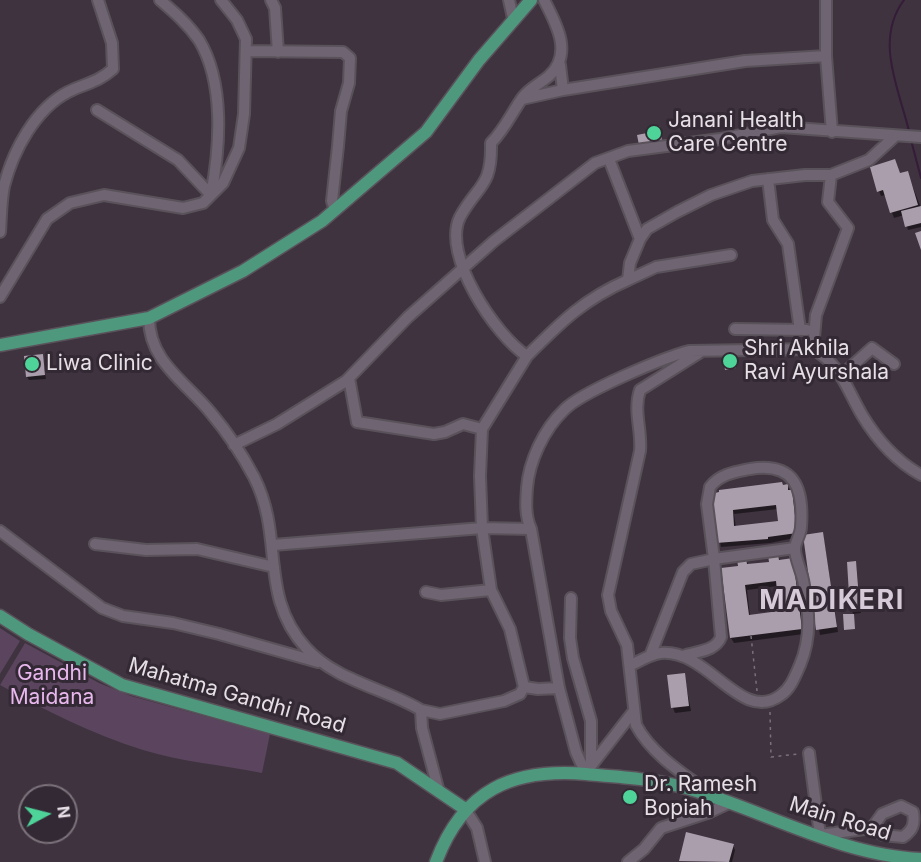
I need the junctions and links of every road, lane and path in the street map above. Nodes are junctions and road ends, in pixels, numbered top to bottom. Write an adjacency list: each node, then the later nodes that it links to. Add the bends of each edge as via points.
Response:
1 (98, 0): 25 (street, via 112,43 113,69 99,81 67,92 45,109 20,143 4,187)
2 (160, 0): 23 (street, via 200,41 210,68 219,132)
3 (221, 0): 10 (street, via 237,20 246,39)
4 (271, 0): 11 (street)
5 (509, 0): 9 (street)
6 (531, 0): 9 (main road)
7 (544, 0): 13 (street, via 560,38)
8 (826, 0): 12 (street)
9 (513, 18): 24 (main road, via 426,132)
10 (246, 51): 11 (street); 23 (street, via 239,148 223,183)
11 (278, 52): 24 (street, via 343,52 350,58 349,83 341,111)
12 (826, 56): 14 (street, via 745,61); 17 (street)
13 (560, 65): 14 (street); 15 (street)
14 (563, 90): 15 (street)
15 (522, 99): 28 (street, via 491,143 487,181 459,219 457,249)
16 (97, 110): 23 (street, via 178,160)
17 (832, 132): 18 (street); 20 (street, via 782,127 628,151)
18 (894, 136): 19 (street); 21 (street, via 869,160)
19 (921, 137)
20 (609, 159): 26 (street); 28 (street, via 595,163)
21 (831, 175): 22 (street); 34 (street, via 828,202 848,228)
22 (768, 179): 26 (street, via 711,195 647,229); 33 (street, via 772,220 788,244)
23 (211, 195): 30 (street, via 203,203 183,208 105,195 70,203 47,219)
24 (334, 210): 31 (main road, via 243,271)
25 (0, 232)
26 (640, 239): 29 (street)
27 (731, 255): 29 (street, via 656,267)
28 (463, 269): 38 (street, via 490,319); 41 (street, via 408,317)
29 (628, 280): 38 (street, via 577,307)
30 (0, 297)
31 (149, 318): 35 (main road); 43 (street, via 149,335 160,359 211,413)
32 (735, 329): 33 (street)
33 (800, 330): 34 (street)
34 (813, 330): 36 (street)
35 (0, 345)
36 (813, 349): 37 (street); 40 (street, via 830,359)
37 (702, 351): 46 (street, via 671,356 565,408 549,427 528,477 527,521); 60 (street, via 646,385 637,399 640,451 608,595)
38 (527, 356): 42 (street)
39 (894, 364): 40 (street, via 872,348)
40 (842, 375): 44 (street, via 878,439 904,465)
41 (349, 378): 42 (street, via 357,422 434,434 463,424); 43 (street, via 277,424)
42 (482, 429): 45 (street)
43 (234, 445): 49 (street, via 254,477 269,513)
44 (921, 475)
45 (482, 528): 46 (street); 49 (street); 53 (street)
46 (531, 529): 63 (street)
47 (0, 531): 61 (street, via 102,608 123,616 173,623 276,648)
48 (95, 544): 52 (street, via 146,550 197,549)
49 (273, 545): 52 (street)
50 (795, 548): 51 (street); 51 (street, via 801,518 795,479 783,470 759,468 724,475 710,487 707,504); 64 (street, via 805,592 809,640 787,690)
51 (714, 559): 58 (street, via 691,564 683,572); 59 (street, via 721,636 711,649)
52 (274, 567): 61 (street, via 283,615 306,648)
53 (491, 590): 54 (street, via 441,595); 62 (street, via 510,630)
54 (426, 592)
55 (571, 598): 68 (street, via 573,658 591,721)
56 (0, 616): 69 (main road, Mahatma Gandhi Road, via 122,685 397,763)
57 (751, 636): 64 (path)
58 (656, 655): 59 (street); 60 (street)
59 (683, 656): 64 (street, via 748,702)
60 (631, 665): 66 (street)
61 (328, 666): 65 (street)
62 (524, 687): 63 (street); 65 (street, via 520,694 504,701 440,714)
63 (559, 688): 68 (street, via 576,752)
64 (764, 703): 67 (path, via 771,757)
65 (421, 710): 69 (street)
66 (633, 712): 68 (street); 70 (street, via 636,725 649,744)
67 (809, 753): 74 (street)
68 (589, 770): 70 (main road, Main Road, via 669,783); 72 (main road, Main Road, via 544,773 507,782 488,790)
69 (439, 792): 72 (main road, Mahatma Gandhi Road)
70 (716, 798): 71 (main road, Main Road)
71 (729, 803): 74 (main road, Main Road); 78 (street, via 661,828)
72 (465, 809): 76 (main road, Main Road, via 442,843); 77 (street, via 477,828)
73 (872, 828): 74 (street)
74 (820, 835): 75 (main road, Main Road)
75 (921, 859)
76 (436, 862)
77 (485, 862)
78 (628, 862)

